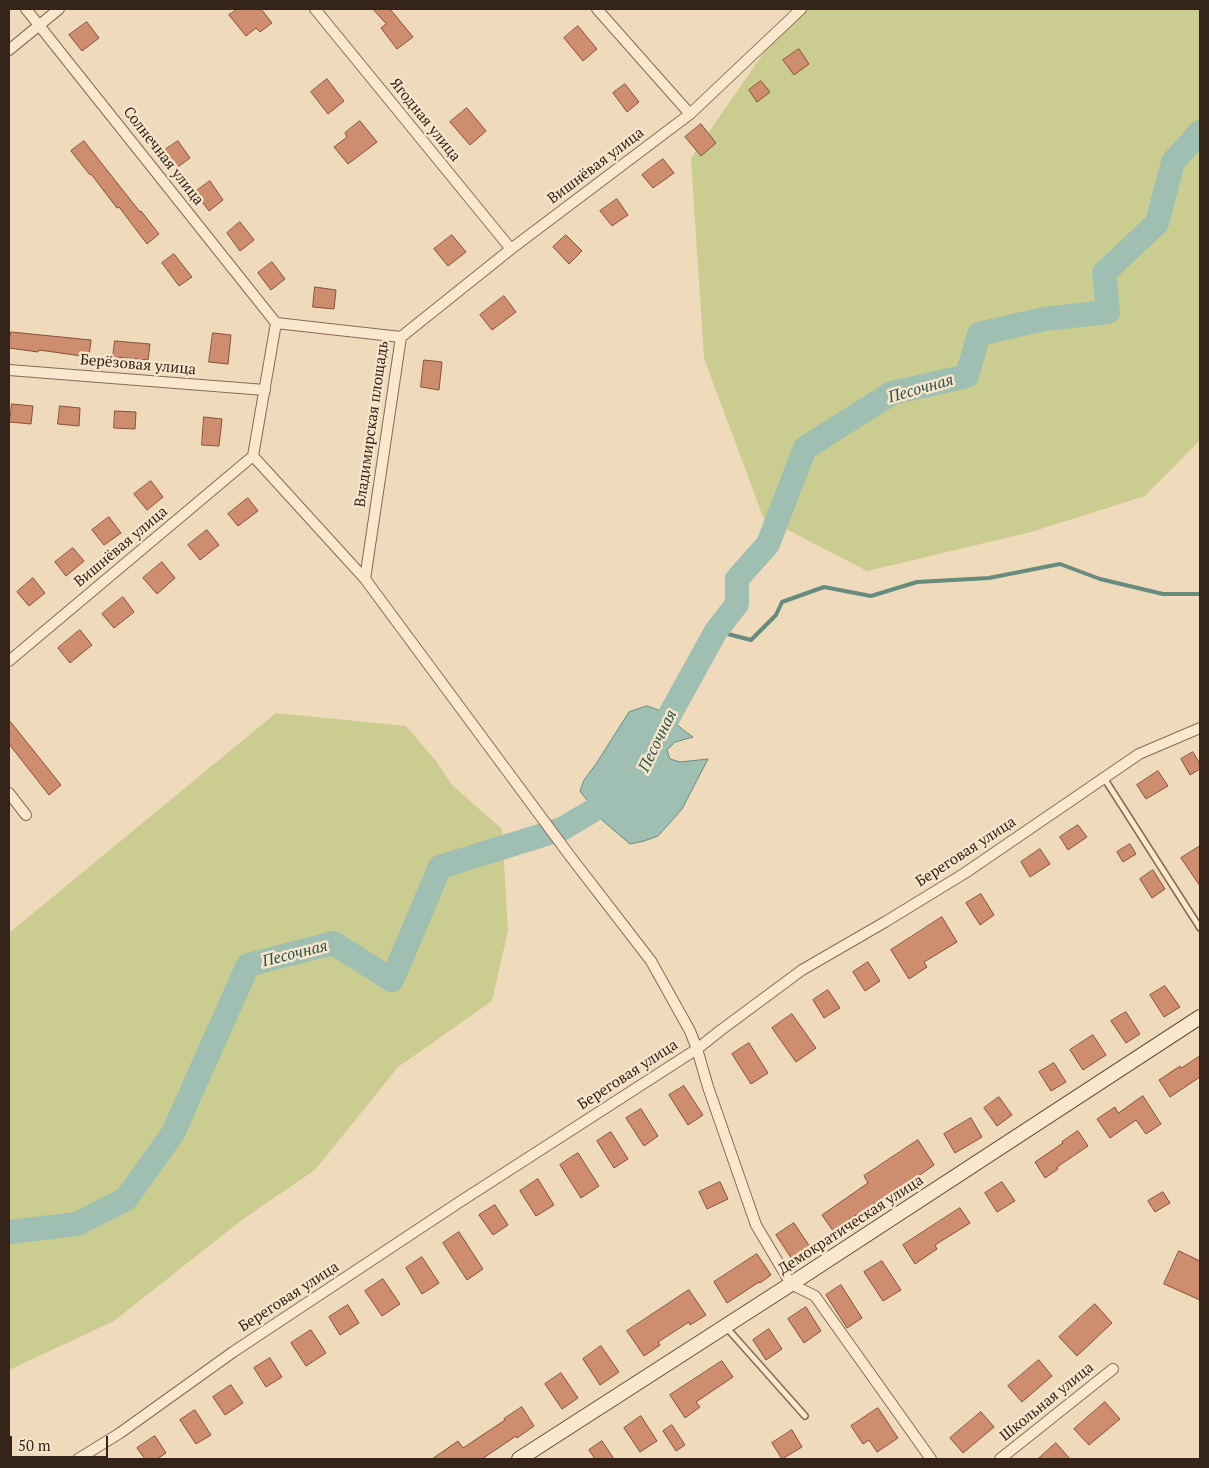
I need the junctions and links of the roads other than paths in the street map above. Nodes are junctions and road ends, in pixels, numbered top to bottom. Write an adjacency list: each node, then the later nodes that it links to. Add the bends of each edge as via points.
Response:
1 (26, 9): 6 (street, Солнечная улица)
2 (59, 9): 6 (street)
3 (315, 9): 9 (street, Ягодная улица)
4 (597, 9): 8 (street)
5 (801, 9): 8 (street, Вишнёвая улица)
6 (40, 25): 7 (street); 10 (street, Солнечная улица)
7 (9, 50)
8 (690, 114): 9 (street, Вишнёвая улица)
9 (511, 249): 11 (street, Вишнёвая улица)
10 (276, 323): 11 (street, Владимирская площадь); 13 (street)
11 (401, 337): 15 (street, Владимирская площадь)
12 (9, 370): 13 (street, Берёзовая улица)
13 (264, 390): 14 (street)
14 (253, 456): 15 (street); 16 (street, Вишнёвая улица)
15 (366, 579): 23 (street, via 570,856 651,960)
16 (9, 661)
17 (1200, 728): 18 (street, Береговая улица, via 1139,754)
18 (1104, 778): 21 (lane); 23 (street, Береговая улица, via 965,873 802,970)
19 (9, 793): 20 (street)
20 (26, 815)
21 (1200, 928)
22 (1200, 1017): 24 (street, Демократическая улица)
23 (697, 1049): 24 (street, via 756,1225); 28 (street, Береговая улица, via 258,1335)
24 (791, 1284): 25 (street, Демократическая улица); 30 (street, via 815,1296)
25 (725, 1326): 27 (lane); 29 (street, Демократическая улица)
26 (1114, 1369): 31 (street, Школьная улица)
27 (805, 1416)
28 (78, 1459)
29 (519, 1459)
30 (931, 1459)
31 (1000, 1459)

